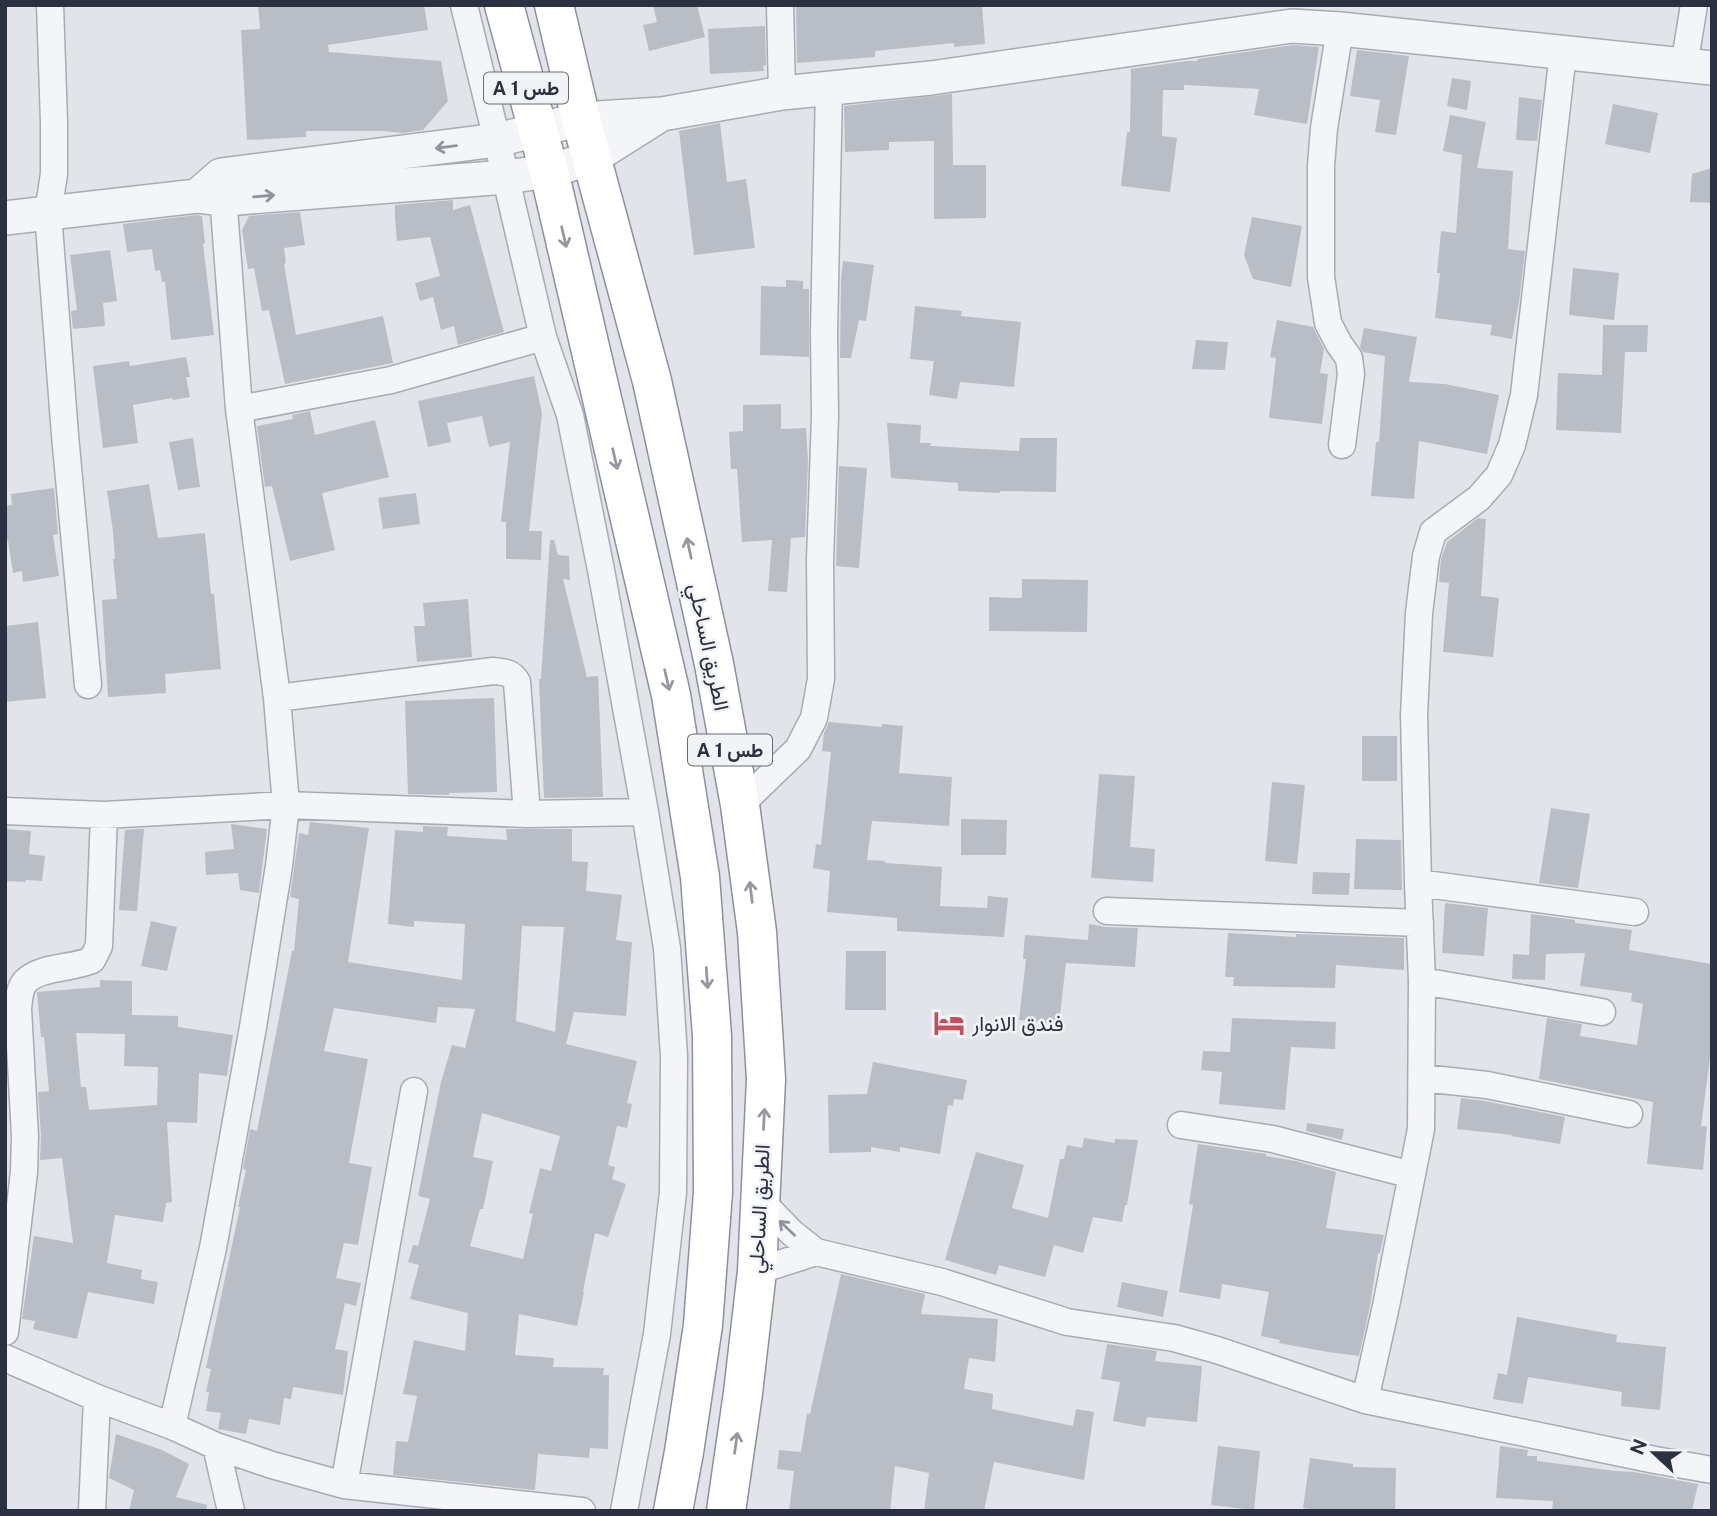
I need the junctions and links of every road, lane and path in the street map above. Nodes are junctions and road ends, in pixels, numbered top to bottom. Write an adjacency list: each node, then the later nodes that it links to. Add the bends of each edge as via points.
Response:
1 (50, 5): 20 (street, via 54,174)
2 (464, 5): 15 (street)
3 (504, 5): 14 (highway, A 1 طس)
4 (554, 5): 13 (highway, الطريق الساحلي / A 1 طس)
5 (780, 5): 11 (street)
6 (1694, 5): 9 (street)
7 (1340, 29): 8 (street); 10 (street, via 1292,26 931,78); 24 (street, via 1324,128 1321,277 1328,323 1349,358 1351,374)
8 (1563, 53): 9 (street); 33 (street, via 1524,395 1512,445 1499,475 1479,498 1433,532 1426,556 1414,715)
9 (1698, 67)
10 (830, 88): 11 (street); 28 (street, via 821,679 814,718 798,749)
11 (782, 93): 12 (street)
12 (662, 114): 13 (street); 16 (street)
13 (581, 119): 14 (street); 16 (highway, الطريق الساحلي / A 1 طس)
14 (537, 130): 15 (street); 17 (highway, A 1 طس)
15 (497, 141): 18 (street); 19 (street, one-way to 19)
16 (592, 158): 17 (street); 28 (highway, الطريق الساحلي / A 1 طس, one-way to 16, via 652,382)
17 (549, 171): 18 (street); 59 (highway, A 1 طس, one-way to 59, via 671,695 700,877 712,1036 713,1192 703,1325)
18 (506, 177): 19 (street, one-way to 18); 22 (street)
19 (214, 190): 20 (street); 23 (street)
20 (48, 214): 21 (street); 25 (street)
21 (5, 218)
22 (543, 337): 23 (street, via 391,380); 30 (street, via 570,415)
23 (239, 409): 26 (street)
24 (1342, 445)
25 (88, 685)
26 (277, 698): 27 (street); 31 (street, via 493,671 513,675)
27 (286, 805): 31 (street); 32 (street); 51 (street, via 253,1027 213,1248)
28 (740, 805): 44 (highway, الطريق الساحلي / A 1 طس, one-way to 28, via 766,1079 757,932)
29 (5, 811): 32 (street)
30 (645, 812): 31 (street); 58 (street, via 667,948 674,1056 673,1192 657,1334)
31 (527, 814)
32 (104, 815): 47 (street, via 96,953 83,965 44,970 25,982 19,994 24,1172)
33 (1418, 883): 35 (street); 36 (street)
34 (1107, 911): 36 (street)
35 (1635, 912)
36 (1420, 923): 37 (street)
37 (1422, 981): 38 (street); 39 (street)
38 (1602, 1012)
39 (1423, 1078): 41 (street, via 1487,1085); 43 (street, via 1421,1129)
40 (414, 1091): 54 (street)
41 (1629, 1114)
42 (1181, 1125): 43 (street, via 1273,1139)
43 (1412, 1175): 50 (street)
44 (760, 1200): 45 (street, one-way to 44); 46 (highway, الطريق الساحلي / A 1 طس)
45 (817, 1252): 46 (street); 50 (street, via 942,1282 1067,1322 1174,1338)
46 (757, 1271): 60 (highway, الطريق الساحلي / A 1 طس, one-way to 46)
47 (5, 1332)
48 (5, 1358): 49 (street)
49 (97, 1398): 51 (street); 55 (street)
50 (1365, 1400): 53 (street)
51 (172, 1426): 52 (street)
52 (216, 1446): 54 (street); 56 (street)
53 (1712, 1470)
54 (344, 1485): 57 (street)
55 (92, 1511)
56 (231, 1511)
57 (582, 1511)
58 (624, 1511)
59 (673, 1511)
60 (726, 1511)

